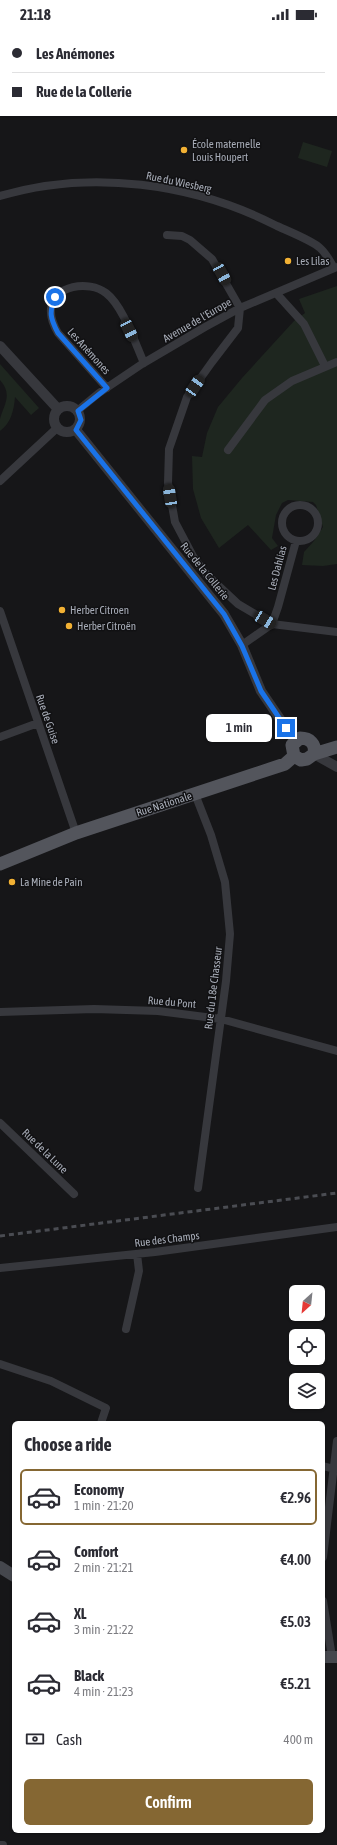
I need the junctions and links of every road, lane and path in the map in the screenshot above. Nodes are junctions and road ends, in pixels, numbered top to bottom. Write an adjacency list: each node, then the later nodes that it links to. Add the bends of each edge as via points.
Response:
1 (0, 196): 3 (street, Rue du Wiesberg, via 22,189 86,182 154,186 196,195 250,212 320,247)
2 (167, 235): 5 (street, via 182,236 190,240 212,259)
3 (336, 267): 4 (street, Avenue de l'Europe)
4 (276, 293): 5 (street, Avenue de l'Europe); 9 (street, via 304,324)
5 (240, 308): 8 (street, Avenue de l'Europe); 19 (street, via 238,328 187,398 170,449 168,483 175,522 194,558 234,600)
6 (0, 346): 11 (street)
7 (337, 362): 9 (street)
8 (144, 363): 10 (street, Avenue de l'Europe); 10 (street, Les Anémones, via 118,309 106,293 95,287 81,285 55,297 51,309 52,322 58,333)
9 (325, 366): 15 (street, via 292,381 265,400)
10 (107, 388): 12 (street, Avenue de l'Europe)
11 (58, 409): 12 (street, via 68,406); 13 (street, via 54,418)
12 (78, 411): 14 (street, via 81,420)
13 (57, 428): 14 (street, via 66,433); 16 (street)
14 (76, 430): 21 (street, Rue de la Collerie, via 224,614)
15 (228, 450)
16 (0, 481)
17 (296, 541): 17 (street, Les Dahlias, via 284,532 283,518 290,508 305,506 313,511 318,527 306,540); 19 (street, Les Dahlias)
18 (0, 611): 22 (street, Rue de Guise)
19 (272, 624): 20 (street); 21 (street)
20 (337, 632)
21 (242, 646): 24 (street, Rue de la Collerie, via 261,691)
22 (38, 723): 23 (street); 30 (street, Rue de Guise)
23 (0, 737)
24 (295, 741): 26 (main road, via 305,738); 27 (main road, via 292,745)
25 (337, 746): 26 (main road)
26 (312, 748): 27 (main road, via 307,759 301,760); 28 (street)
27 (294, 756): 29 (main road, Rue Nationale, via 285,764)
28 (337, 767)
29 (195, 794): 30 (main road, Rue Nationale); 33 (street, Rue du 18e Chasseur, via 212,835 225,882 230,934)
30 (76, 833): 31 (main road, Rue Nationale)
31 (0, 864)
32 (0, 1012): 33 (street, Rue du Pont, via 94,1009 158,1011)
33 (221, 1018): 34 (street, Rue du Pont); 36 (street, Rue du 18e Chasseur)
34 (337, 1051)
35 (0, 1123): 37 (street, Rue de la Lune)
36 (198, 1188)
37 (74, 1194)
38 (337, 1227): 39 (street, Rue des Champs)
39 (137, 1254): 40 (street, Rue des Champs); 41 (street, Rue des Champs, via 139,1272)
40 (0, 1268)
41 (126, 1329)
42 (0, 1364): 43 (street, via 51,1381 106,1408)
43 (102, 1421)
44 (337, 1441): 46 (street)
45 (325, 1467): 46 (street)
46 (334, 1469): 47 (street)
47 (325, 1541)
48 (0, 1567): 49 (main road)
49 (12, 1575)
50 (325, 1615): 51 (street)
51 (331, 1657)

